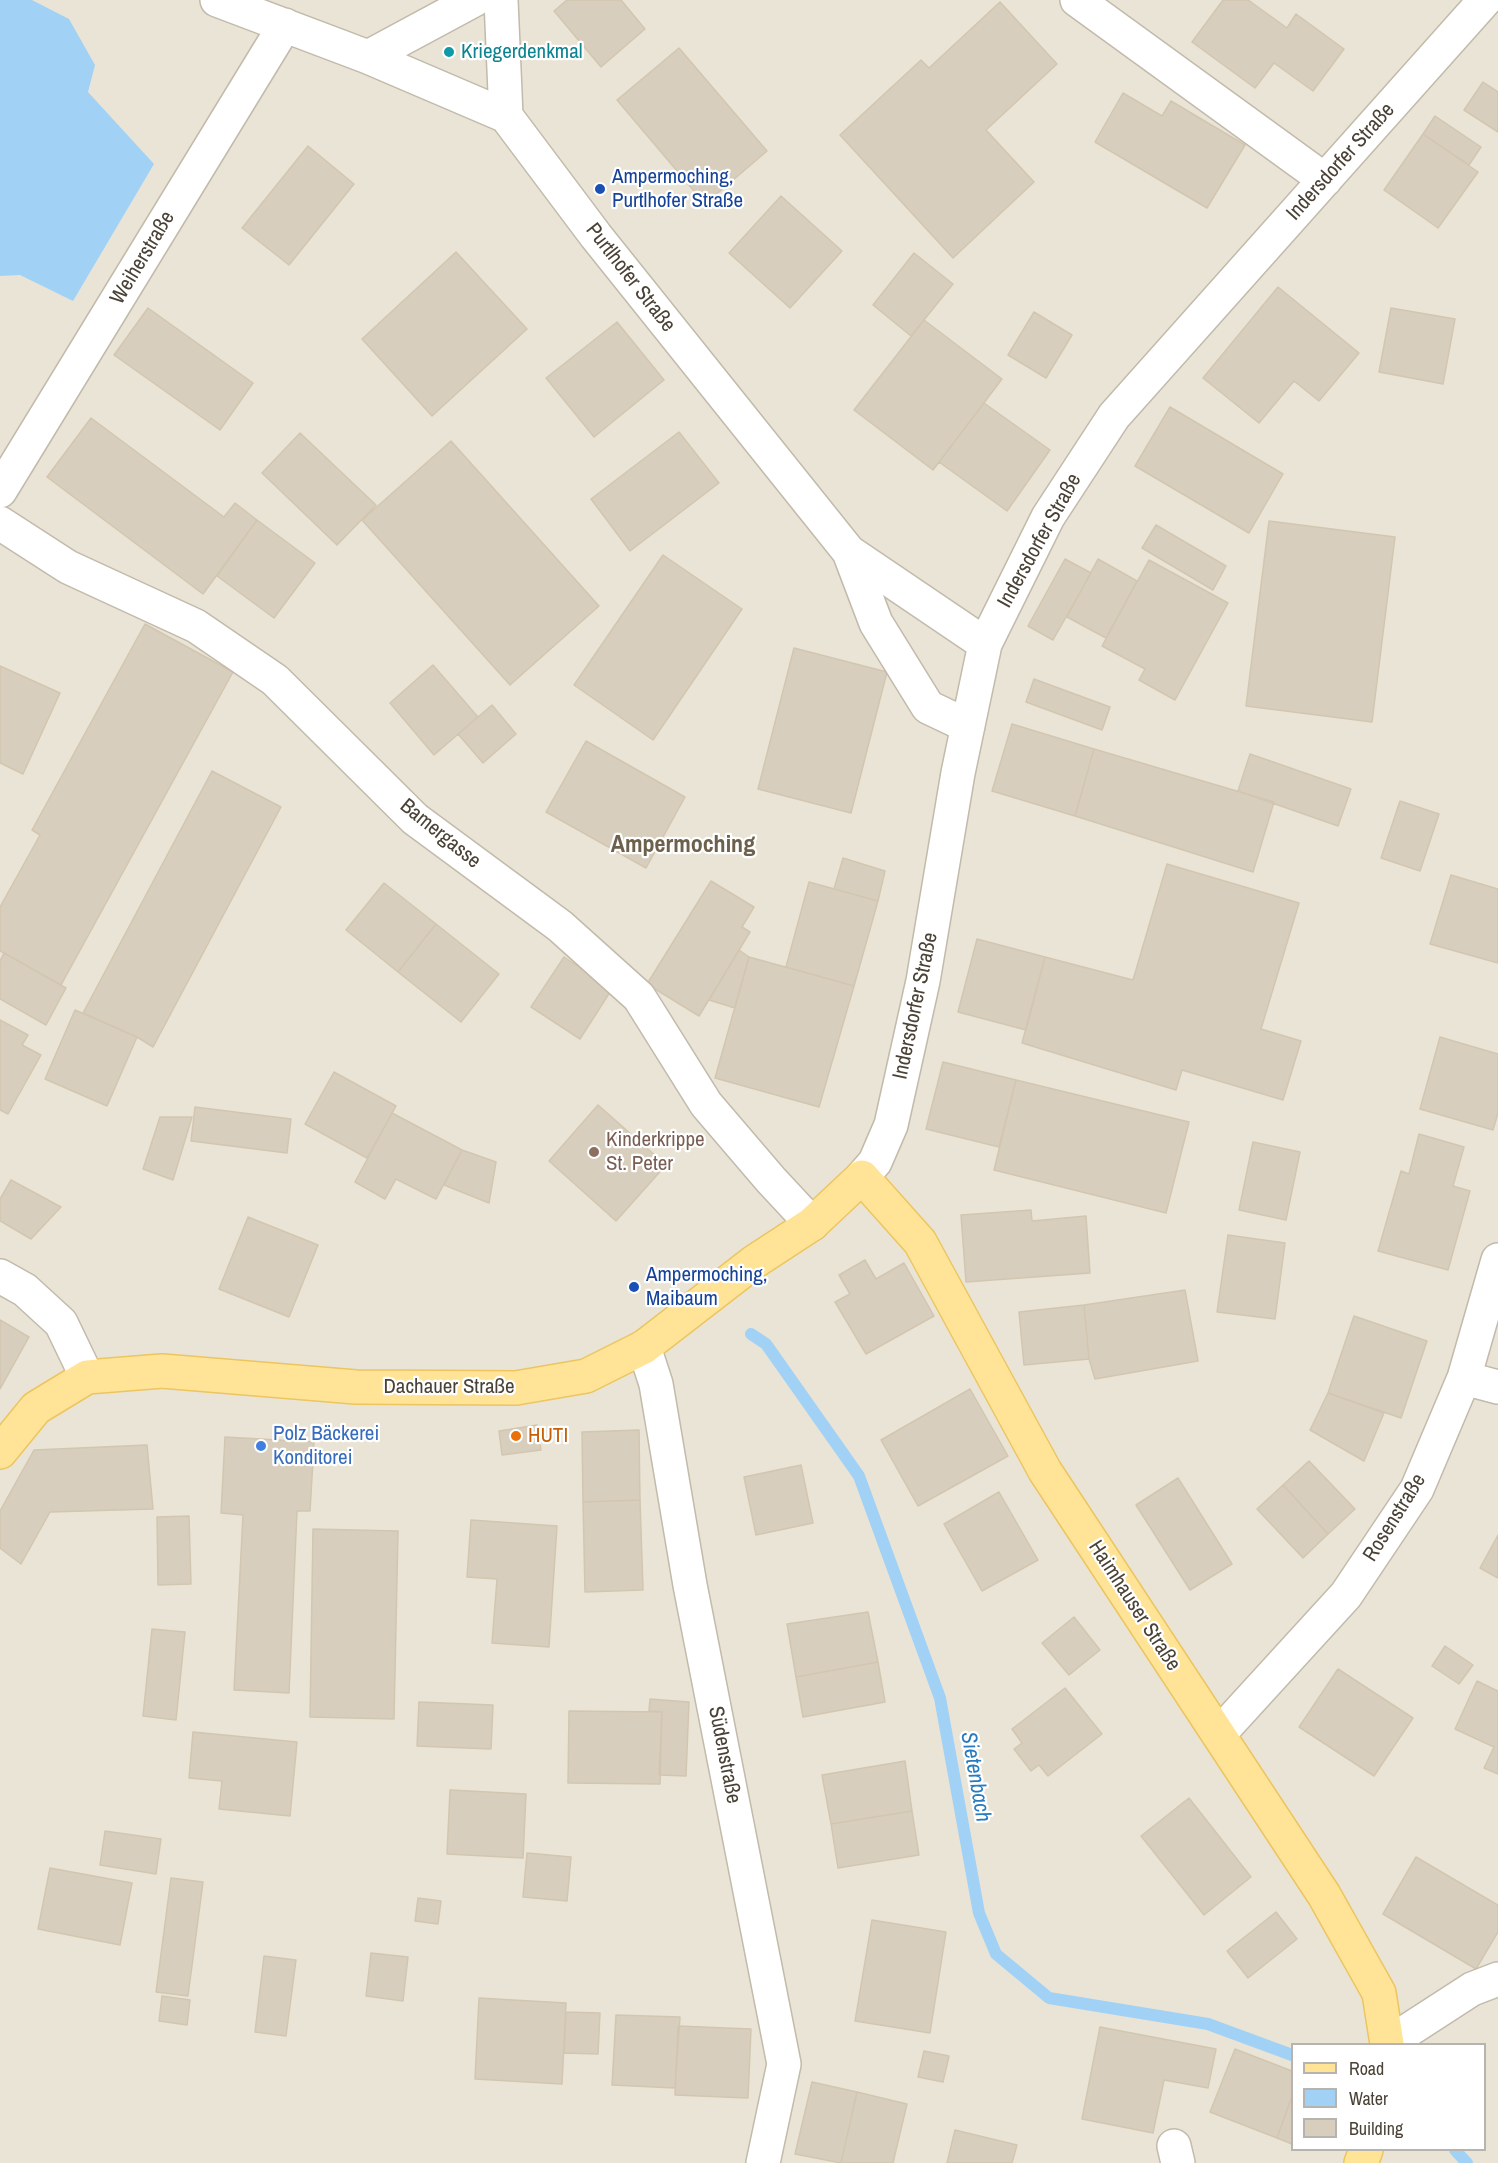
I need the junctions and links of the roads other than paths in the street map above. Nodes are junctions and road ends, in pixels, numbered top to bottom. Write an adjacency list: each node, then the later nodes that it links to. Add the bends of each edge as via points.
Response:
1 (218, 0): 6 (street, Purtlhofer Straße)
2 (474, 0): 7 (street)
3 (501, 0): 8 (street)
4 (1077, 0): 9 (street)
5 (1485, 0): 9 (street, Indersdorfer Straße)
6 (285, 25): 7 (street, Purtlhofer Straße); 10 (street, Weiherstraße)
7 (368, 57): 8 (street, Purtlhofer Straße)
8 (506, 116): 12 (street, Purtlhofer Straße, via 596,236)
9 (1325, 180): 13 (street, Indersdorfer Straße, via 1114,416 1048,517)
10 (0, 491)
11 (0, 524): 16 (street, Bamergasse, via 68,567 196,627 275,680 415,819 560,926 639,997 706,1104)
12 (849, 552): 13 (street, Purtlhofer Straße); 14 (street, via 876,623 928,707)
13 (985, 644): 14 (street, Indersdorfer Straße)
14 (968, 726): 15 (street, Indersdorfer Straße, via 923,981 891,1125 875,1162)
15 (862, 1177): 16 (main road, Dachauer Straße); 24 (main road, Haimhauser Straße, via 920,1242 1045,1471)
16 (812, 1224): 19 (main road, Dachauer Straße, via 754,1262)
17 (1498, 1260): 21 (street, Rosenstraße)
18 (0, 1276): 20 (street, via 25,1290 62,1323)
19 (644, 1347): 20 (main road, Dachauer Straße, via 586,1376 516,1388 356,1387 162,1371); 28 (street, Südenstraße, via 656,1384 690,1585 784,2064)
20 (87, 1377): 23 (main road, Dachauer Straße, via 36,1408)
21 (1464, 1378): 22 (street); 24 (street, Rosenstraße, via 1417,1489 1346,1595)
22 (1498, 1387)
23 (0, 1452)
24 (1219, 1734): 26 (main road, Haimhauser Straße, via 1324,1894 1379,1993)
25 (1498, 1979): 27 (street, via 1472,1989)
26 (1387, 2043)
27 (1389, 2043)
28 (763, 2163)

